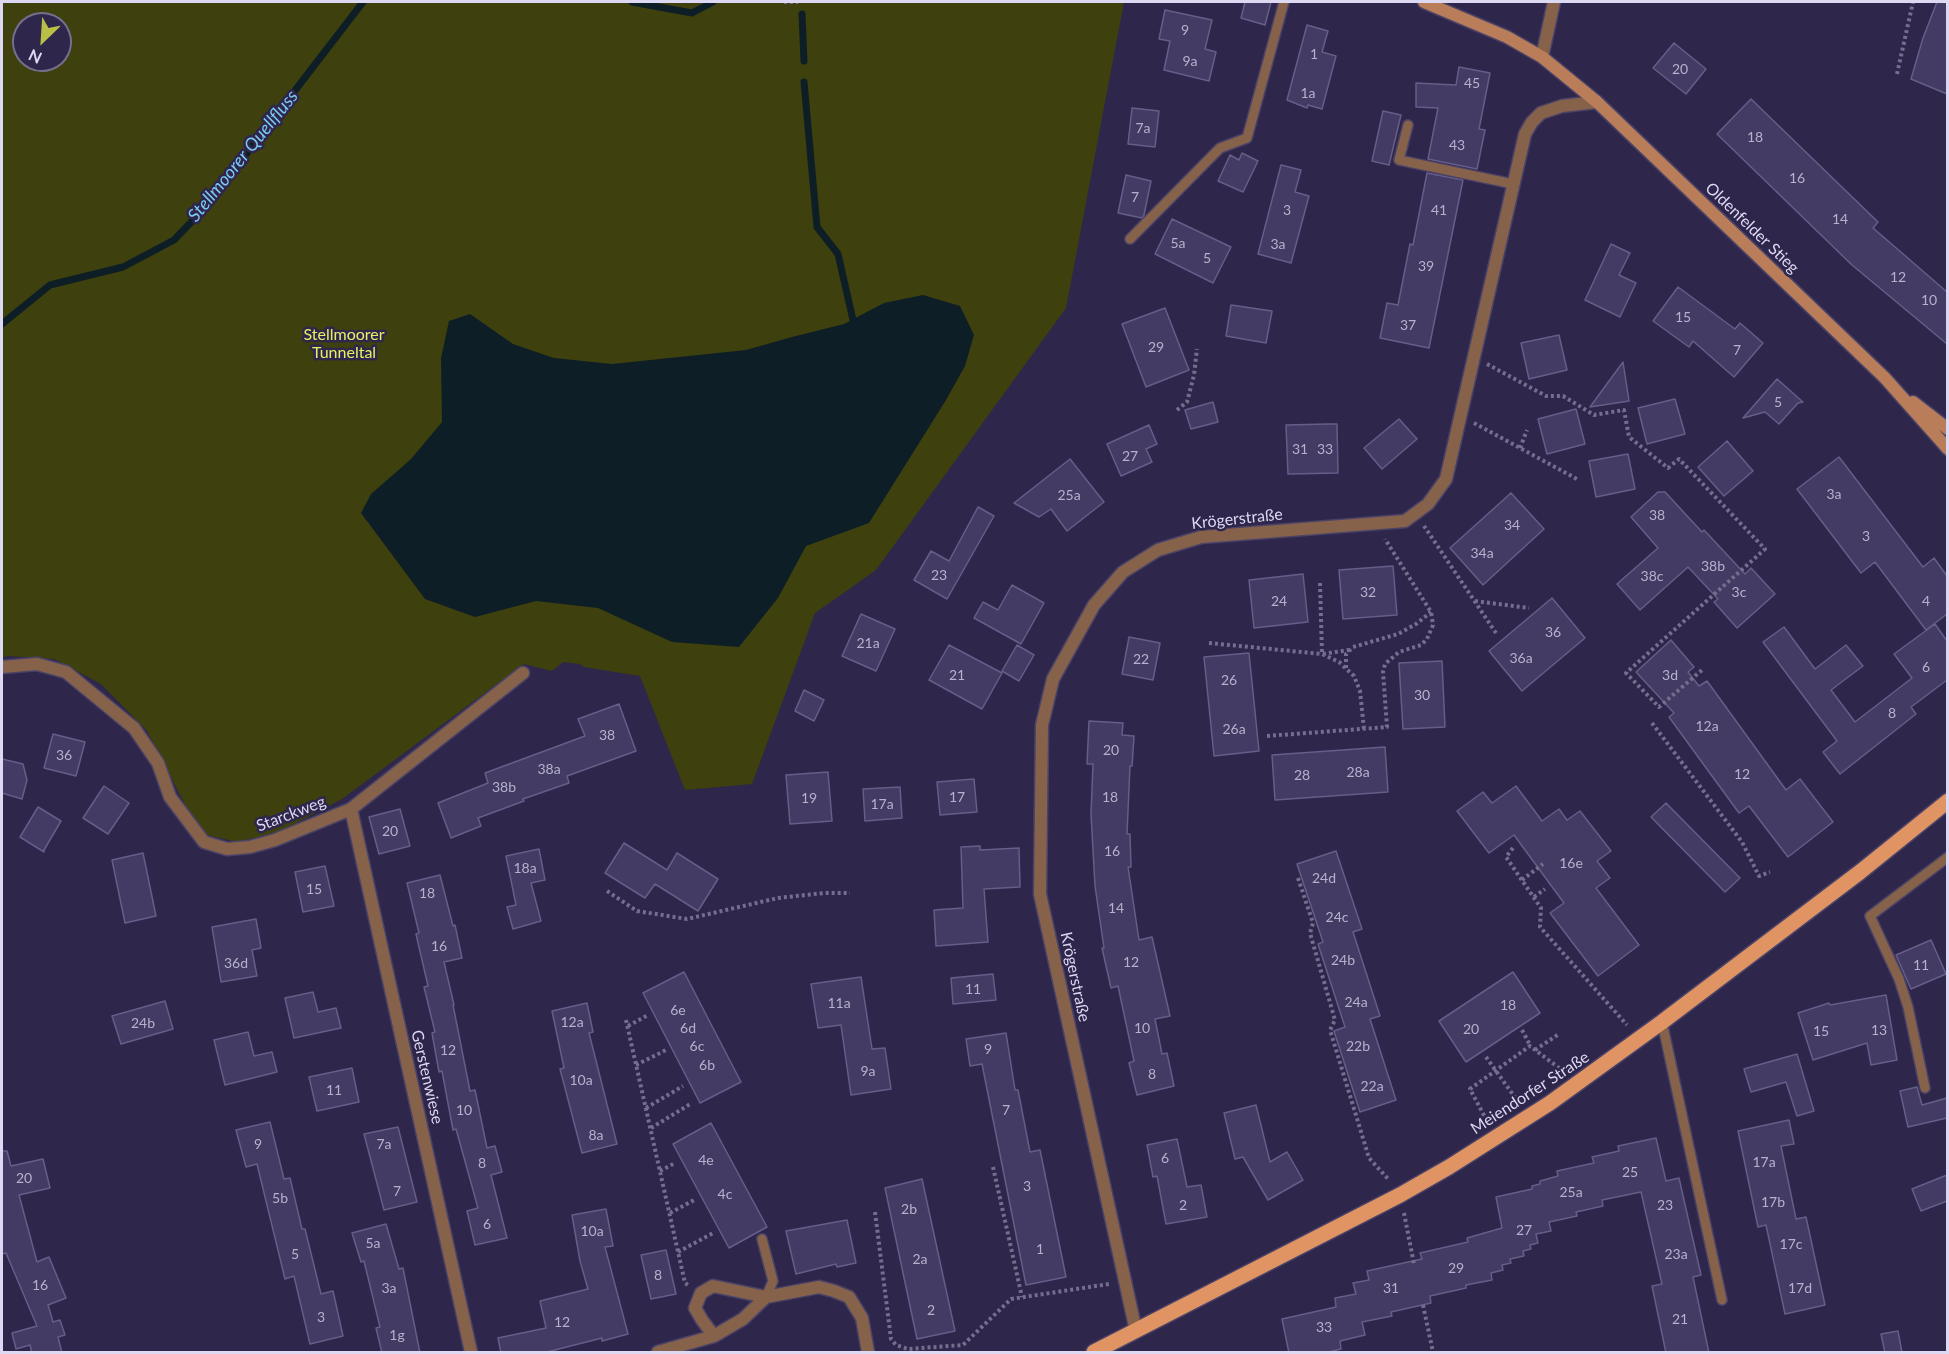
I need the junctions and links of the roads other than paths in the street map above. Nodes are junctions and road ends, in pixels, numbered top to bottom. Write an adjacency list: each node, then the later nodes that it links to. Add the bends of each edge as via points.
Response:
1 (1284, 2): 8 (lane, via 1247,138 1220,148)
2 (1424, 2): 4 (main road, Oldenfelder Stieg, via 1507,37)
3 (1554, 2): 4 (street)
4 (1542, 57): 5 (main road, Oldenfelder Stieg)
5 (1597, 102): 7 (street, Krögerstraße, via 1562,106 1536,117 1525,134); 9 (main road, Oldenfelder Stieg)
6 (1408, 125): 7 (lane, via 1399,160)
7 (1513, 184): 22 (street, Krögerstraße, via 1446,479 1428,504 1405,520 1204,537 1158,550 1122,572 1094,605 1053,679 1042,724 1040,894)
8 (1130, 239)
9 (1885, 378): 10 (main road, Oldenfelder Stieg); 11 (main road, Oldenfelder Stieg)
10 (1947, 429)
11 (1947, 449)
12 (2, 667): 15 (street, Starckweg, via 37,664 66,672 134,728 158,763 170,797 204,842 227,849 250,847)
13 (523, 673): 15 (street, Starckweg)
14 (1946, 807): 17 (main road, Meiendorfer Straße)
15 (351, 809): 24 (street, Gerstenwiese)
16 (1947, 857): 18 (lane, via 1870,916 1902,989)
17 (1662, 1022): 21 (lane); 22 (main road, Meiendorfer Straße, via 1578,1084 1400,1195)
18 (1925, 1088)
19 (762, 1239): 20 (lane, via 773,1281)
20 (766, 1297): 23 (street, via 743,1319); 23 (street, via 713,1286 701,1293 696,1308); 26 (street, via 819,1287 849,1297 862,1318)
21 (1722, 1300)
22 (1136, 1331): 27 (main road, Meiendorfer Straße)
23 (714, 1336): 25 (street)
24 (471, 1353)
25 (658, 1353)
26 (867, 1353)
27 (1094, 1353)

